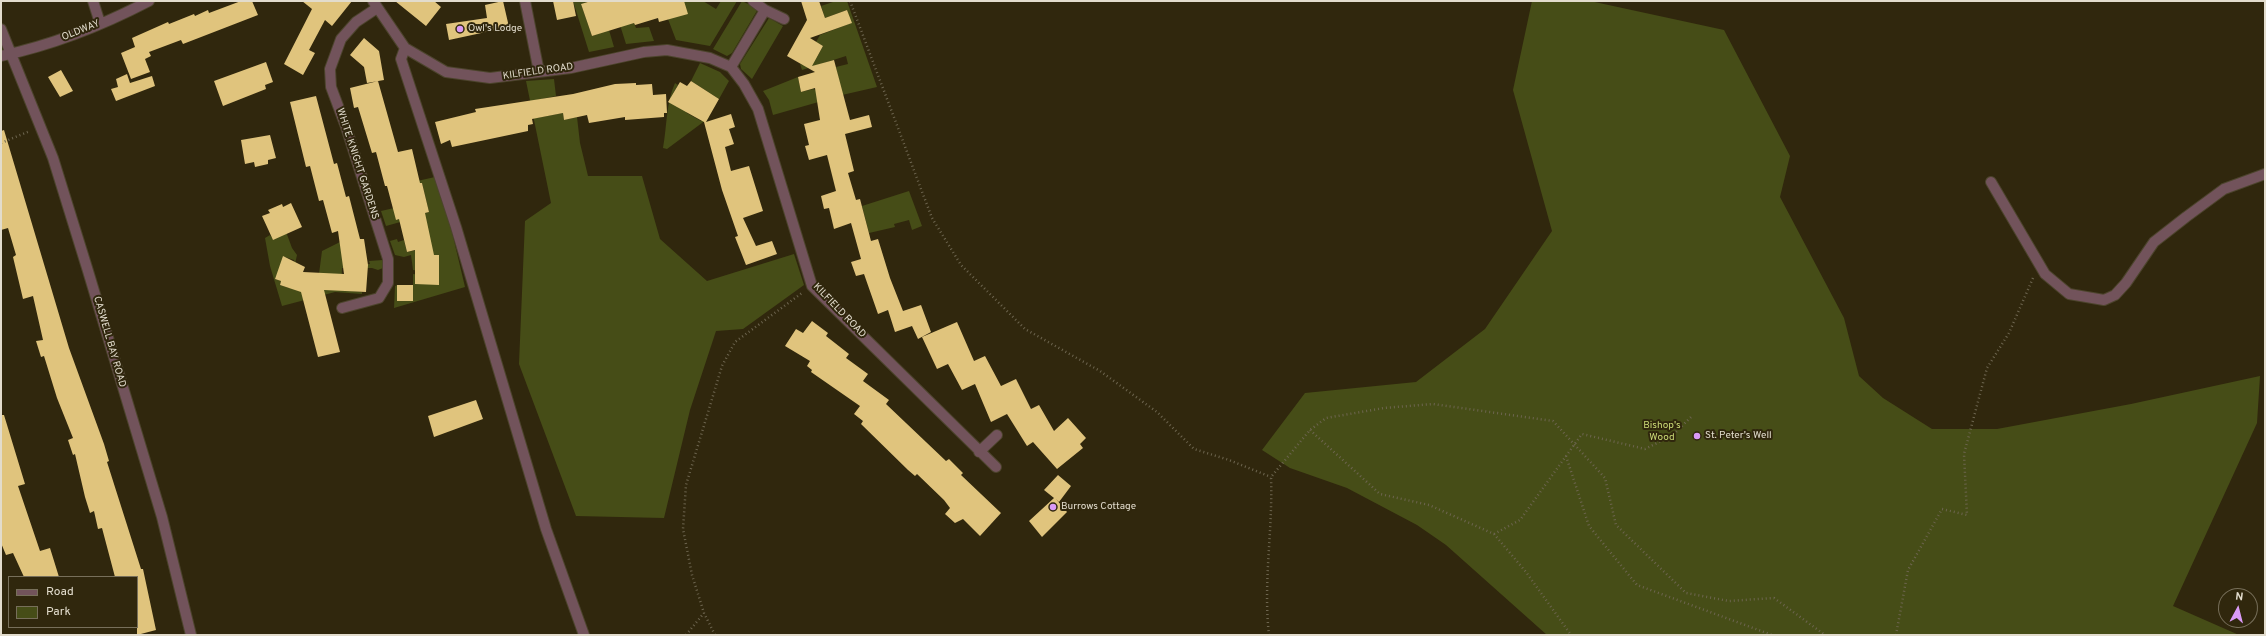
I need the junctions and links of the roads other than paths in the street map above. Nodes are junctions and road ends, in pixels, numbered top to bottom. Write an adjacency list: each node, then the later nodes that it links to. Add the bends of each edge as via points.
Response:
1 (93, 1): 8 (street)
2 (149, 1): 8 (street, OLDWAY)
3 (525, 1): 13 (street)
4 (753, 1): 6 (street)
5 (375, 4): 10 (street, KILFIELD ROAD); 16 (street, WHITE KNIGHT GARDENS, via 341,39 333,56 331,81 388,259 388,283 379,298)
6 (765, 10): 7 (street); 12 (street)
7 (784, 19)
8 (100, 23): 11 (street, OLDWAY, via 39,46)
9 (1, 29): 11 (street, CASWELL BAY ROAD)
10 (405, 48): 13 (street, KILFIELD ROAD, via 446,72 490,78); 21 (street, via 401,59 456,227 546,529)
11 (5, 55): 20 (street, CASWELL BAY ROAD, via 53,158 162,517)
12 (731, 67): 13 (street, KILFIELD ROAD, via 710,58 667,50); 18 (street, KILFIELD ROAD, via 758,109 812,286)
13 (539, 72)
14 (2265, 174): 15 (street, via 2224,189 2154,242 2126,283 2115,295 2104,300 2069,294 2045,274)
15 (1991, 182)
16 (342, 308)
17 (997, 435): 18 (street)
18 (979, 452): 19 (street, KILFIELD ROAD)
19 (996, 467)
20 (191, 635)
21 (584, 635)

